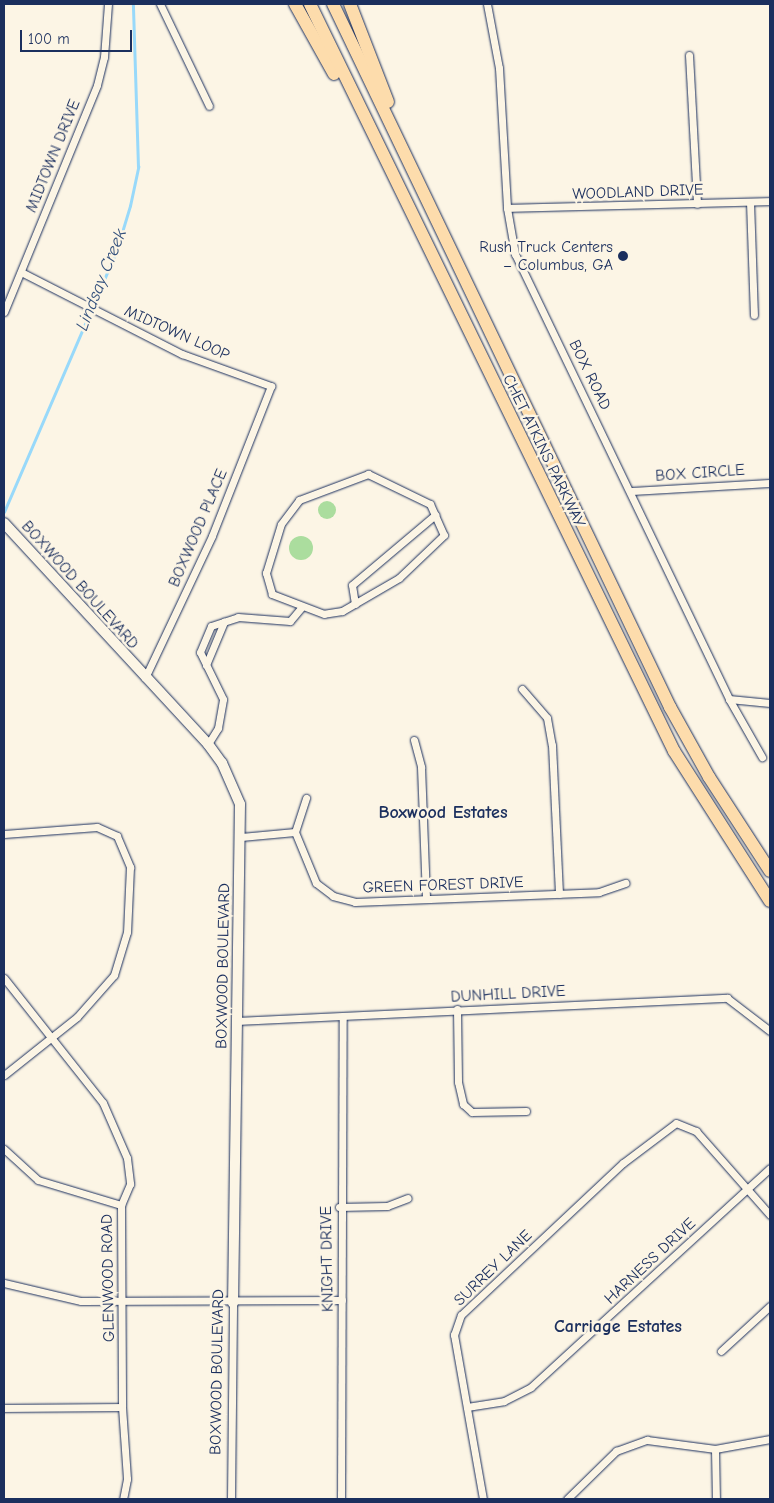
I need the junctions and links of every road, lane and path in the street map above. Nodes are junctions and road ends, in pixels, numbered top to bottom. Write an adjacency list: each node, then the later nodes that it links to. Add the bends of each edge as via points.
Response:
1 (108, 4): 16 (street, MIDTOWN DRIVE, via 104,57 97,85)
2 (160, 4): 9 (street)
3 (295, 4): 10 (highway)
4 (310, 4): 10 (highway, CHET ATKINS PARKWAY)
5 (333, 4): 11 (highway, CHET ATKINS PARKWAY)
6 (350, 4): 11 (highway)
7 (487, 4): 15 (street, BOX ROAD, via 499,68)
8 (689, 56): 14 (street)
9 (209, 106)
10 (391, 175): 45 (highway, CHET ATKINS PARKWAY, via 674,751)
11 (422, 194): 41 (highway, CHET ATKINS PARKWAY, via 670,707 709,777)
12 (770, 200): 13 (street, WOODLAND DRIVE)
13 (750, 202): 14 (street, WOODLAND DRIVE); 18 (street)
14 (697, 204): 15 (street, WOODLAND DRIVE)
15 (507, 208): 21 (street, BOX ROAD, via 516,256)
16 (21, 272): 17 (street, MIDTOWN DRIVE); 19 (street, MIDTOWN LOOP, via 182,354)
17 (4, 312)
18 (754, 315)
19 (271, 386): 30 (street, BOXWOOD PLACE, via 212,536)
20 (770, 483): 21 (street, BOX CIRCLE)
21 (631, 491): 32 (street, BOX ROAD)
22 (435, 515): 24 (street, via 352,585); 24 (street, via 444,535 399,578); 25 (street, via 430,504 368,474 300,500 281,524 266,573 272,594)
23 (4, 523): 30 (street, BOXWOOD BOULEVARD)
24 (355, 604): 25 (street, via 324,614)
25 (301, 608): 26 (street, via 290,621 238,617)
26 (224, 622): 27 (street, via 211,626); 28 (street)
27 (206, 637): 28 (street); 29 (street, via 200,652)
28 (216, 640): 29 (street)
29 (206, 665): 35 (street, via 223,699 218,728)
30 (144, 678): 35 (street, BOXWOOD BOULEVARD)
31 (522, 689): 43 (street, via 547,718 552,745)
32 (729, 699): 33 (street); 36 (street, BOX ROAD)
33 (770, 703)
34 (414, 740): 44 (street, via 421,767)
35 (208, 744): 40 (street, BOXWOOD BOULEVARD, via 222,762 240,804)
36 (762, 757)
37 (306, 798): 38 (street)
38 (295, 832): 40 (street); 44 (street, GREEN FOREST DRIVE, via 310,873 333,896 376,903)
39 (4, 834): 51 (street, via 97,827 117,836 128,856 128,921 118,964 96,998)
40 (241, 837): 49 (street, BOXWOOD BOULEVARD)
41 (770, 871)
42 (625, 882): 43 (street, GREEN FOREST DRIVE, via 599,892)
43 (559, 894): 44 (street, GREEN FOREST DRIVE)
44 (426, 897)
45 (770, 901)
46 (4, 978): 51 (street, GLENWOOD ROAD)
47 (457, 1009): 48 (street, DUNHILL DRIVE); 50 (street, DUNHILL DRIVE, via 727,998); 53 (street, via 458,1082 463,1104 472,1112)
48 (343, 1018): 49 (street, DUNHILL DRIVE); 59 (street, KNIGHT DRIVE)
49 (236, 1020): 64 (street, BOXWOOD BOULEVARD)
50 (770, 1031)
51 (52, 1036): 52 (street); 58 (street, GLENWOOD ROAD, via 103,1103 120,1136 130,1184)
52 (4, 1075)
53 (526, 1110)
54 (4, 1149): 58 (street, via 38,1180)
55 (770, 1168): 56 (street, HARNESS DRIVE)
56 (746, 1188): 60 (street); 68 (street, HARNESS DRIVE, via 531,1387 504,1401); 68 (street, SURREY LANE, via 696,1131 676,1123 657,1135 461,1315 454,1335)
57 (408, 1198): 59 (street, via 387,1206)
58 (121, 1205): 62 (street, GLENWOOD ROAD)
59 (339, 1207): 63 (street, KNIGHT DRIVE)
60 (770, 1215)
61 (4, 1283): 62 (street, via 81,1301)
62 (122, 1300): 64 (street); 67 (street, GLENWOOD ROAD)
63 (342, 1300): 64 (street); 74 (street, KNIGHT DRIVE)
64 (233, 1303): 73 (street, BOXWOOD BOULEVARD)
65 (770, 1306): 66 (street)
66 (721, 1351)
67 (122, 1407): 69 (street); 72 (street, GLENWOOD ROAD, via 127,1479)
68 (466, 1407): 75 (street, SURREY LANE)
69 (4, 1408)
70 (770, 1439): 71 (street)
71 (715, 1449): 76 (street, via 647,1440 616,1452); 77 (street)
72 (123, 1499)
73 (231, 1499)
74 (342, 1499)
75 (482, 1499)
76 (567, 1499)
77 (716, 1499)

